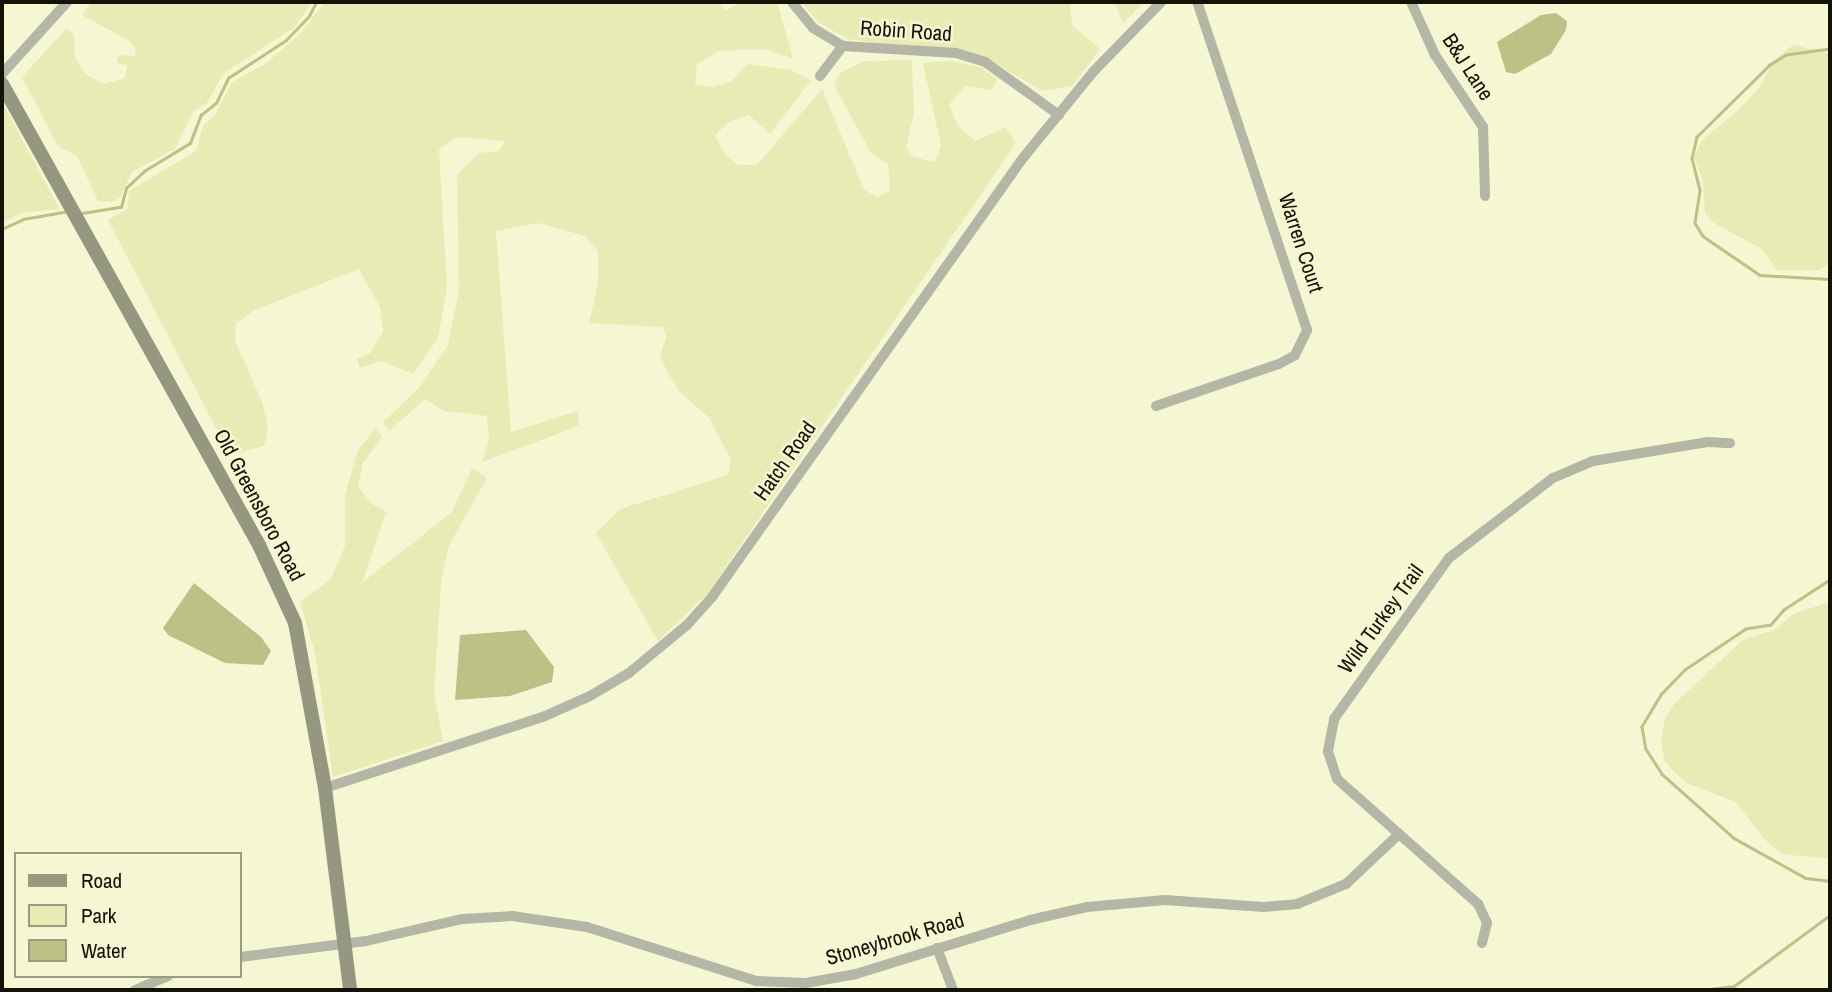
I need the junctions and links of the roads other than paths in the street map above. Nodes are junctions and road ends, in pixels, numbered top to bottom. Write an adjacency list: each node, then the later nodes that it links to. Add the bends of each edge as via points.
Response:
1 (67, 2): 8 (street)
2 (792, 2): 6 (street, Robin Road, via 813,28)
3 (1161, 2): 9 (street, Hatch Road, via 1094,71)
4 (1197, 2): 11 (street, Warren Court, via 1307,330 1295,355 1279,364)
5 (1411, 2): 10 (street, B&J Lane, via 1435,55 1483,127)
6 (843, 46): 7 (street); 9 (street, Robin Road, via 956,53 985,62)
7 (820, 76)
8 (2, 84): 13 (street, Old Greensboro Road, via 284,596 305,656)
9 (1059, 115): 13 (street, Hatch Road, via 1023,158 712,597 687,625 629,673 590,696 545,716)
10 (1485, 196)
11 (1156, 406)
12 (1730, 443): 14 (street, Wild Turkey Trail, via 1653,451 1566,470 1461,547 1440,569 1341,707 1328,739 1337,779)
13 (325, 788): 16 (street, Old Greensboro Road)
14 (1399, 834): 15 (street, Wild Turkey Trail, via 1478,904 1487,923); 17 (street, Stoneybrook Road, via 1346,884 1297,904 1118,903 1042,917)
15 (1482, 943)
16 (345, 944): 17 (street, Stoneybrook Road, via 462,919 538,918 587,927 731,975 781,983 843,977); 18 (street, Stoneybrook Road); 21 (street, Old Greensboro Road)
17 (937, 948): 22 (street)
18 (242, 957)
19 (163, 978): 20 (street)
20 (135, 990)
21 (350, 990)
22 (953, 990)

